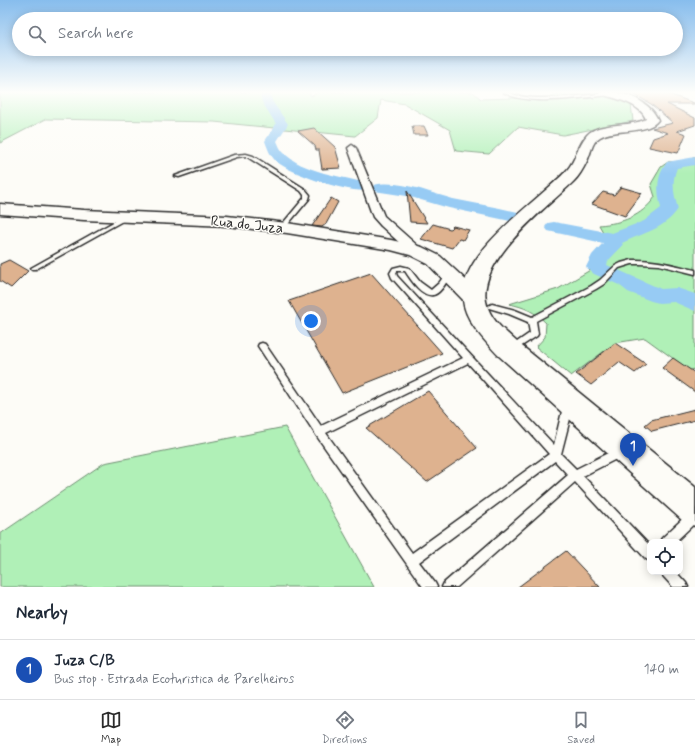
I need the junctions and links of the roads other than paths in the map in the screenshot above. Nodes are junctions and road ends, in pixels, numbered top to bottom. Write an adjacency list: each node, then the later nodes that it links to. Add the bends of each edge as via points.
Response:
1 (652, 119): 11 (main road, via 643,124 596,134 591,138 580,162 568,178 506,236 483,263 477,278)
2 (352, 148): 7 (street, via 379,217)
3 (177, 176): 6 (lane, via 236,156 251,157 307,195)
4 (0, 209): 5 (street, Rua do Juza)
5 (126, 217): 6 (street, Rua do Juza, via 199,219); 8 (lane)
6 (282, 228): 7 (street, Rua do Juza)
7 (416, 251): 10 (street, Rua do Juza, via 434,260)
8 (34, 268)
9 (695, 272): 12 (lane, via 641,262 621,264 602,281 567,303)
10 (448, 274): 11 (street, Rua do Juza); 15 (lane, via 441,286 432,293 422,288 407,269 401,268 393,272 394,277)
11 (483, 303): 12 (lane); 14 (main road, via 485,325)
12 (532, 320): 14 (lane, via 534,334)
13 (262, 346): 17 (lane)
14 (514, 347): 16 (main road); 21 (main road)
15 (469, 359): 17 (lane); 19 (lane)
16 (569, 402): 18 (main road); 19 (lane)
17 (319, 432): 26 (lane)
18 (625, 450): 20 (lane); 22 (main road)
19 (556, 455): 20 (lane); 26 (lane)
20 (574, 475): 25 (lane); 29 (lane)
21 (695, 490)
22 (695, 509)
23 (695, 515): 24 (lane)
24 (669, 539)
25 (647, 552)
26 (411, 561): 28 (lane)
27 (670, 575): 30 (lane)
28 (431, 587)
29 (448, 587)
30 (682, 587)

